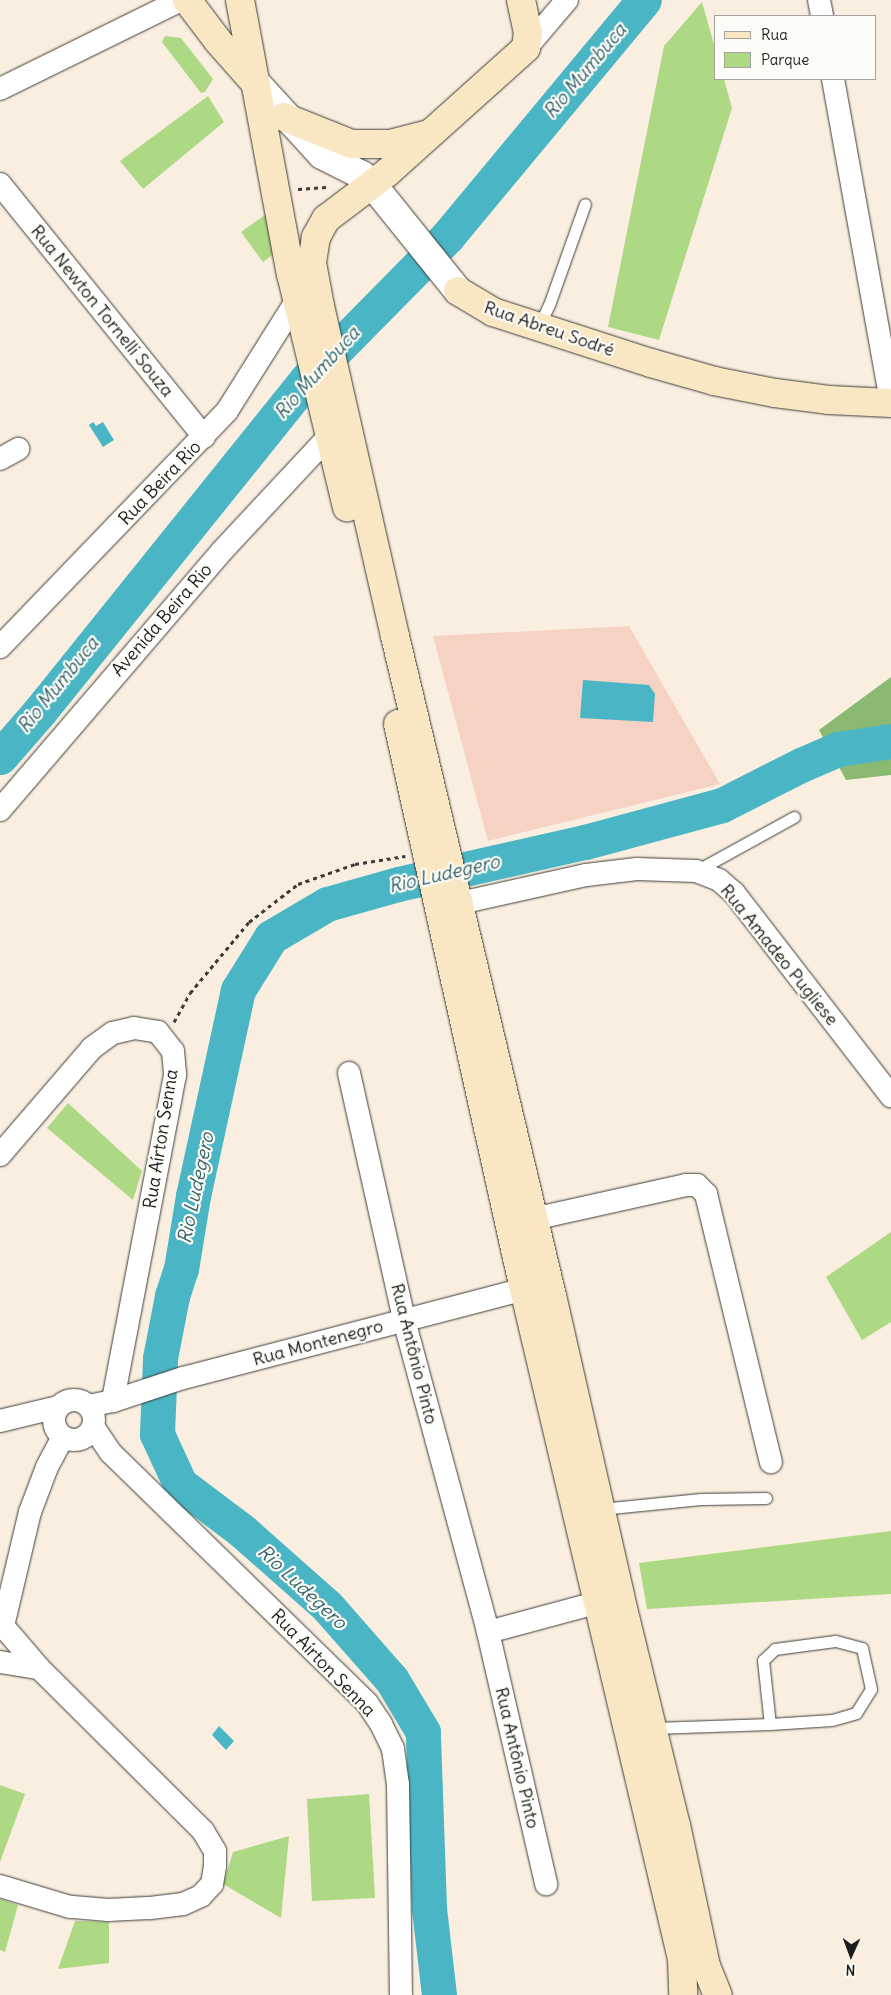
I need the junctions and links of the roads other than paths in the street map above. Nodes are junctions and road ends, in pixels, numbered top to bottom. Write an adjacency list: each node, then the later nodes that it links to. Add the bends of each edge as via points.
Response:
1 (181, 0): 11 (street)
2 (187, 0): 10 (main road, Rua Abreu Sodré)
3 (240, 0): 10 (main road)
4 (521, 0): 8 (main road, via 528,33)
5 (566, 0): 8 (street)
6 (819, 0): 7 (street)
7 (822, 15)
8 (526, 48): 13 (main road)
9 (833, 80): 20 (street)
10 (257, 84): 12 (street, Rua Abreu Sodré); 18 (main road, via 275,190)
11 (0, 89)
12 (284, 117): 13 (main road, via 351,144 390,144); 15 (street, Rua Abreu Sodré, via 329,161 362,175)
13 (432, 133): 15 (main road)
14 (0, 184): 22 (street, Rua Newton Tornelli Souza)
15 (372, 184): 17 (street, Rua Abreu Sodré); 18 (main road, via 326,219 315,240)
16 (586, 204): 19 (lane)
17 (458, 291): 19 (main road, Rua Abreu Sodré, via 482,307)
18 (306, 310): 21 (main road); 22 (street, Rua Beira Rio)
19 (538, 328): 20 (main road, Rua Abreu Sodré, via 714,381 829,400)
20 (891, 402)
21 (332, 415): 24 (street, Avenida Beira Rio, via 222,551); 26 (main road); 26 (main road, via 395,636)
22 (204, 437): 23 (street, Rua Beira Rio)
23 (0, 648)
24 (0, 810)
25 (794, 817): 27 (lane)
26 (432, 844): 28 (main road)
27 (696, 871): 28 (street, Rua Amadeo Pugliese, via 637,869); 30 (street, Rua Amadeo Pugliese, via 719,880 734,893)
28 (451, 897): 32 (main road); 33 (main road)
29 (349, 1073): 34 (street, Rua Antônio Pinto)
30 (891, 1096)
31 (0, 1155): 35 (street, Rua Aírton Senna, via 92,1048 113,1033 134,1028 158,1032 173,1051 175,1075)
32 (533, 1220): 40 (street, via 686,1185 697,1185 706,1194); 42 (main road)
33 (524, 1289): 34 (street, Rua Montenegro); 43 (main road)
34 (404, 1320): 35 (street, Rua Montenegro, via 183,1378); 45 (street, Rua Antônio Pinto)
35 (113, 1401): 37 (street, Rua Montenegro)
36 (0, 1421): 39 (street)
37 (91, 1422): 39 (street, via 75,1441); 39 (street, via 79,1400 68,1400); 52 (street, Rua Aírton Senna, via 111,1453 367,1703 381,1724 393,1749 398,1784)
38 (0, 1425): 39 (street)
39 (59, 1425): 44 (street, via 30,1512)
40 (770, 1462)
41 (766, 1498): 42 (lane, via 701,1499)
42 (602, 1509): 43 (main road)
43 (609, 1599): 45 (street); 49 (main road); 53 (main road, via 682,1959)
44 (2, 1626): 47 (street)
45 (488, 1632): 50 (street, Rua Antônio Pinto)
46 (0, 1662): 47 (street)
47 (39, 1668): 51 (street, via 203,1831 215,1851 212,1884 200,1896 183,1904 108,1910 70,1907)
48 (770, 1724): 48 (lane, via 763,1660 775,1649 835,1641 862,1648 871,1689 856,1713 832,1720); 49 (lane)
49 (653, 1728): 54 (main road, via 706,1966)
50 (546, 1884)
51 (0, 1886)
52 (401, 1995)
53 (683, 1995)
54 (718, 1995)

